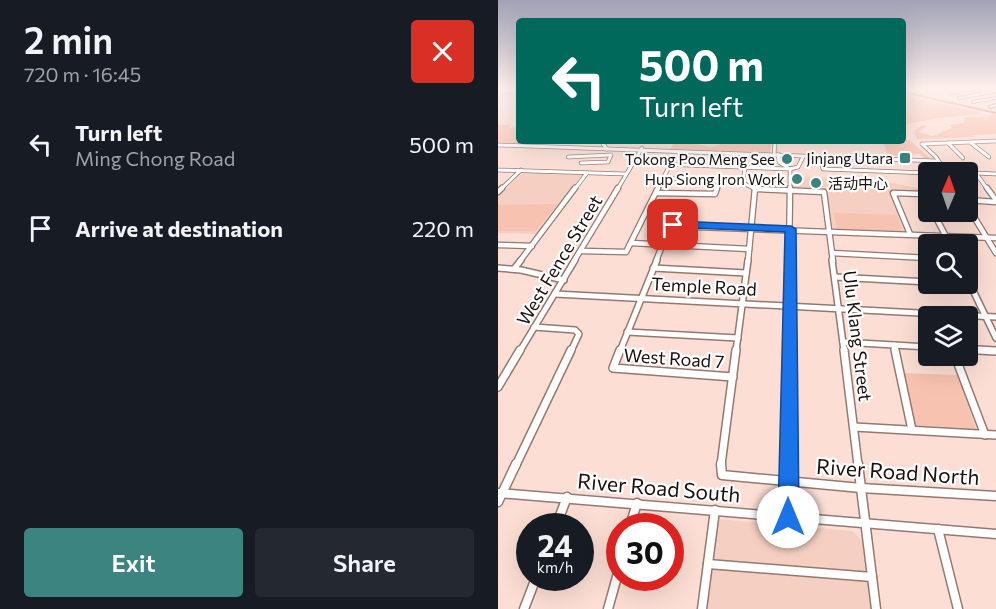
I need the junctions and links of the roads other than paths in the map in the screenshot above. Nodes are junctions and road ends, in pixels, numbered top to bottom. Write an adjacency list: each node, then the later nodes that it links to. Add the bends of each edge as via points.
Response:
1 (970, 142): 2 (street); 3 (street); 18 (street)
2 (995, 142)
3 (948, 143): 6 (street); 19 (street)
4 (603, 144): 8 (street)
5 (775, 144): 14 (street)
6 (922, 144): 21 (street)
7 (498, 146): 8 (street); 11 (street)
8 (607, 149): 9 (street)
9 (641, 149): 10 (street); 11 (street); 23 (street, West Fence Street)
10 (667, 152): 12 (street); 14 (street)
11 (612, 153): 15 (street); 22 (street, via 608,162)
12 (713, 154): 13 (street); 25 (street)
13 (761, 155): 14 (street); 27 (street)
14 (776, 155): 16 (street); 20 (street); 28 (street)
15 (568, 157)
16 (803, 157): 17 (street); 28 (street, via 798,167)
17 (820, 157): 20 (street); 32 (street, via 823,169)
18 (989, 157)
19 (963, 158)
20 (929, 160): 21 (street)
21 (937, 161)
22 (580, 163)
23 (633, 163): 24 (street); 33 (street, West Fence Street)
24 (670, 165): 25 (street); 37 (street)
25 (710, 166): 26 (street)
26 (745, 167): 27 (street); 39 (street)
27 (761, 168): 28 (street)
28 (789, 169): 41 (street)
29 (498, 170): 30 (street)
30 (521, 170): 31 (street); 42 (street)
31 (587, 173): 33 (street); 59 (street)
32 (918, 173)
33 (626, 174): 61 (street, West Fence Street)
34 (978, 174): 35 (street)
35 (996, 174)
36 (978, 177): 46 (street)
37 (663, 178): 38 (street); 43 (street)
38 (719, 180): 39 (street); 43 (street, via 715,194)
39 (743, 183): 40 (street)
40 (757, 189): 41 (street); 48 (street)
41 (790, 190): 49 (street); 50 (street, Ulu Klang Street, via 824,192)
42 (498, 192)
43 (656, 193): 56 (street)
44 (918, 194): 51 (street, via 892,195)
45 (978, 200): 46 (street)
46 (996, 201)
47 (977, 222): 54 (street)
48 (752, 227): 49 (street); 58 (street, via 670,226); 60 (street)
49 (791, 229): 50 (street); 76 (street)
50 (830, 231): 51 (street); 62 (street, Ulu Klang Street)
51 (910, 234): 52 (street)
52 (918, 234)
53 (978, 238): 54 (street)
54 (986, 238): 55 (street); 63 (street)
55 (996, 238)
56 (631, 243): 58 (street); 61 (street, via 626,252)
57 (498, 245): 59 (street)
58 (663, 245): 60 (street); 66 (street)
59 (532, 246): 67 (street)
60 (749, 249): 68 (street)
61 (582, 251): 70 (street, West Fence Street)
62 (832, 253): 64 (street); 69 (street, Ulu Klang Street)
63 (996, 253)
64 (918, 257)
65 (498, 268): 67 (street)
66 (653, 268): 68 (street); 74 (street)
67 (514, 269): 70 (street)
68 (746, 273): 75 (street)
69 (835, 277): 71 (street); 77 (street, Ulu Klang Street)
70 (564, 280): 72 (street, West Fence Street)
71 (918, 281)
72 (555, 294): 74 (street, Temple Road); 80 (street, West Fence Street)
73 (974, 294): 78 (street)
74 (641, 298): 75 (street, Temple Road); 81 (street)
75 (742, 303): 76 (street, Temple Road); 82 (street)
76 (791, 306): 77 (street, Temple Road); 96 (street)
77 (839, 308): 78 (street, Temple Road); 84 (street, Ulu Klang Street)
78 (986, 317): 79 (street, Temple Road); 83 (street)
79 (996, 317)
80 (534, 327): 91 (street, West Fence Street); 98 (street, via 575,330 579,334)
81 (627, 332): 82 (street); 90 (street, West Road 7, via 613,368)
82 (738, 338): 90 (street)
83 (996, 338)
84 (843, 342): 85 (street); 92 (street, Ulu Klang Street)
85 (894, 345): 86 (street); 93 (street)
86 (918, 346)
87 (978, 350): 88 (street)
88 (996, 351)
89 (959, 366): 94 (street)
90 (733, 377): 96 (street, River Road North, via 720,471 726,477)
91 (498, 387)
92 (854, 427): 93 (street); 97 (street, Ulu Klang Street)
93 (912, 430): 94 (street)
94 (985, 435): 95 (street)
95 (996, 435)
96 (789, 482): 97 (street, River Road North); 106 (street)
97 (861, 488): 99 (street, River Road North); 107 (street, Ulu Klang Street)
98 (500, 493): 100 (street, River Road South); 101 (street)
99 (996, 495)
100 (567, 497): 102 (street, River Road South); 104 (street)
101 (498, 502)
102 (637, 503): 103 (street, River Road South); 105 (street)
103 (715, 510): 106 (street, River Road South); 110 (street)
104 (561, 513)
105 (634, 513)
106 (788, 517): 107 (street, River Road South)
107 (866, 524): 108 (street, River Road South); 111 (street, Ulu Klang Street)
108 (938, 529): 109 (street, River Road South); 118 (street)
109 (996, 534)
110 (708, 564): 111 (street); 116 (street)
111 (872, 578): 117 (street, Ulu Klang Street)
112 (531, 591): 114 (street)
113 (613, 591): 115 (street)
114 (524, 609)
115 (608, 609)
116 (702, 609)
117 (876, 609)
118 (958, 609)

